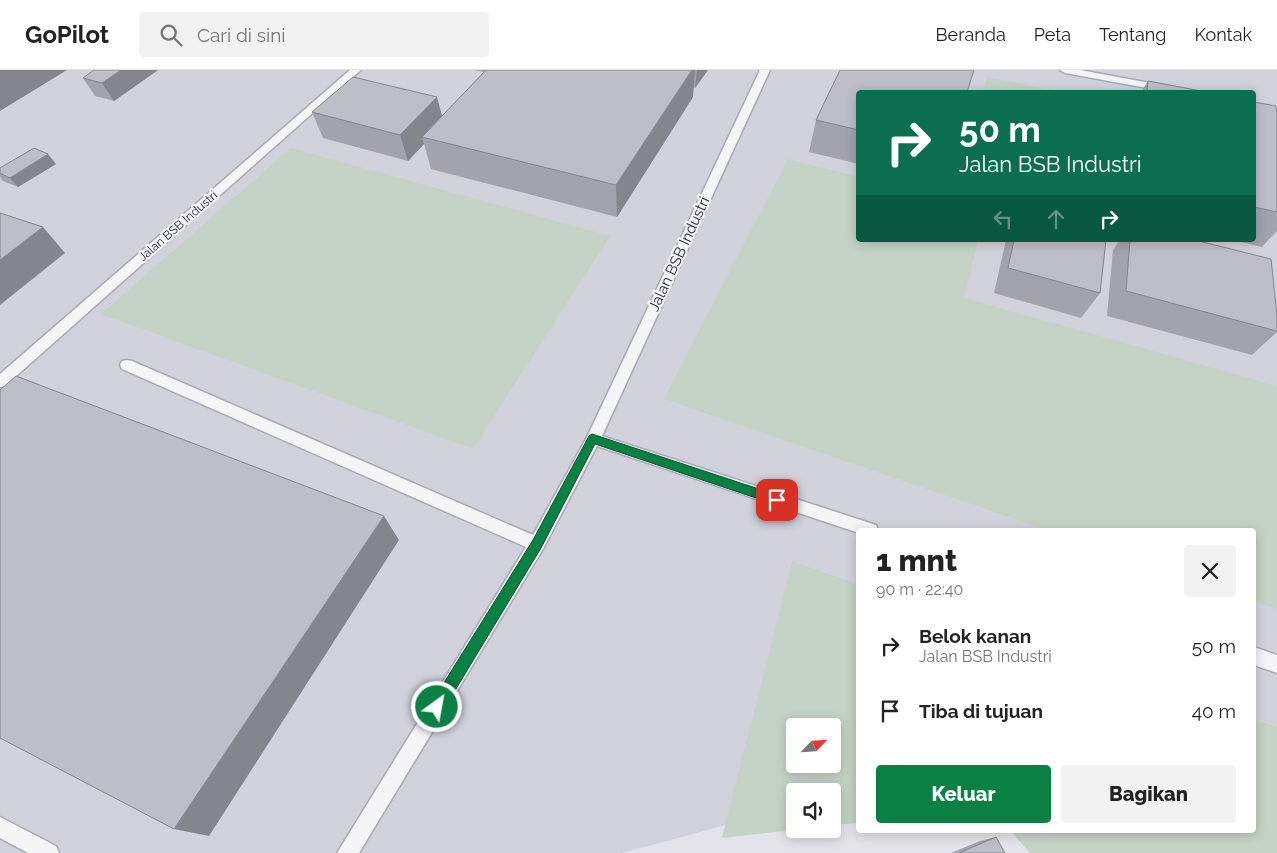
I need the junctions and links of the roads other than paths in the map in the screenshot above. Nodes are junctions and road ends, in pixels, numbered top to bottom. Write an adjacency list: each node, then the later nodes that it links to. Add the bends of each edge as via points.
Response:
1 (356, 70): 6 (lane, Jalan BSB Industri)
2 (765, 70): 7 (lane, Jalan BSB Industri)
3 (1065, 70): 4 (lane)
4 (1171, 90)
5 (127, 365): 9 (lane)
6 (0, 382)
7 (592, 439): 8 (lane); 9 (lane, Jalan BSB Industri)
8 (864, 528)
9 (537, 544): 14 (lane, Jalan BSB Industri)
10 (1256, 657): 11 (lane)
11 (1277, 664)
12 (0, 827): 13 (lane)
13 (49, 853)
14 (347, 853)

